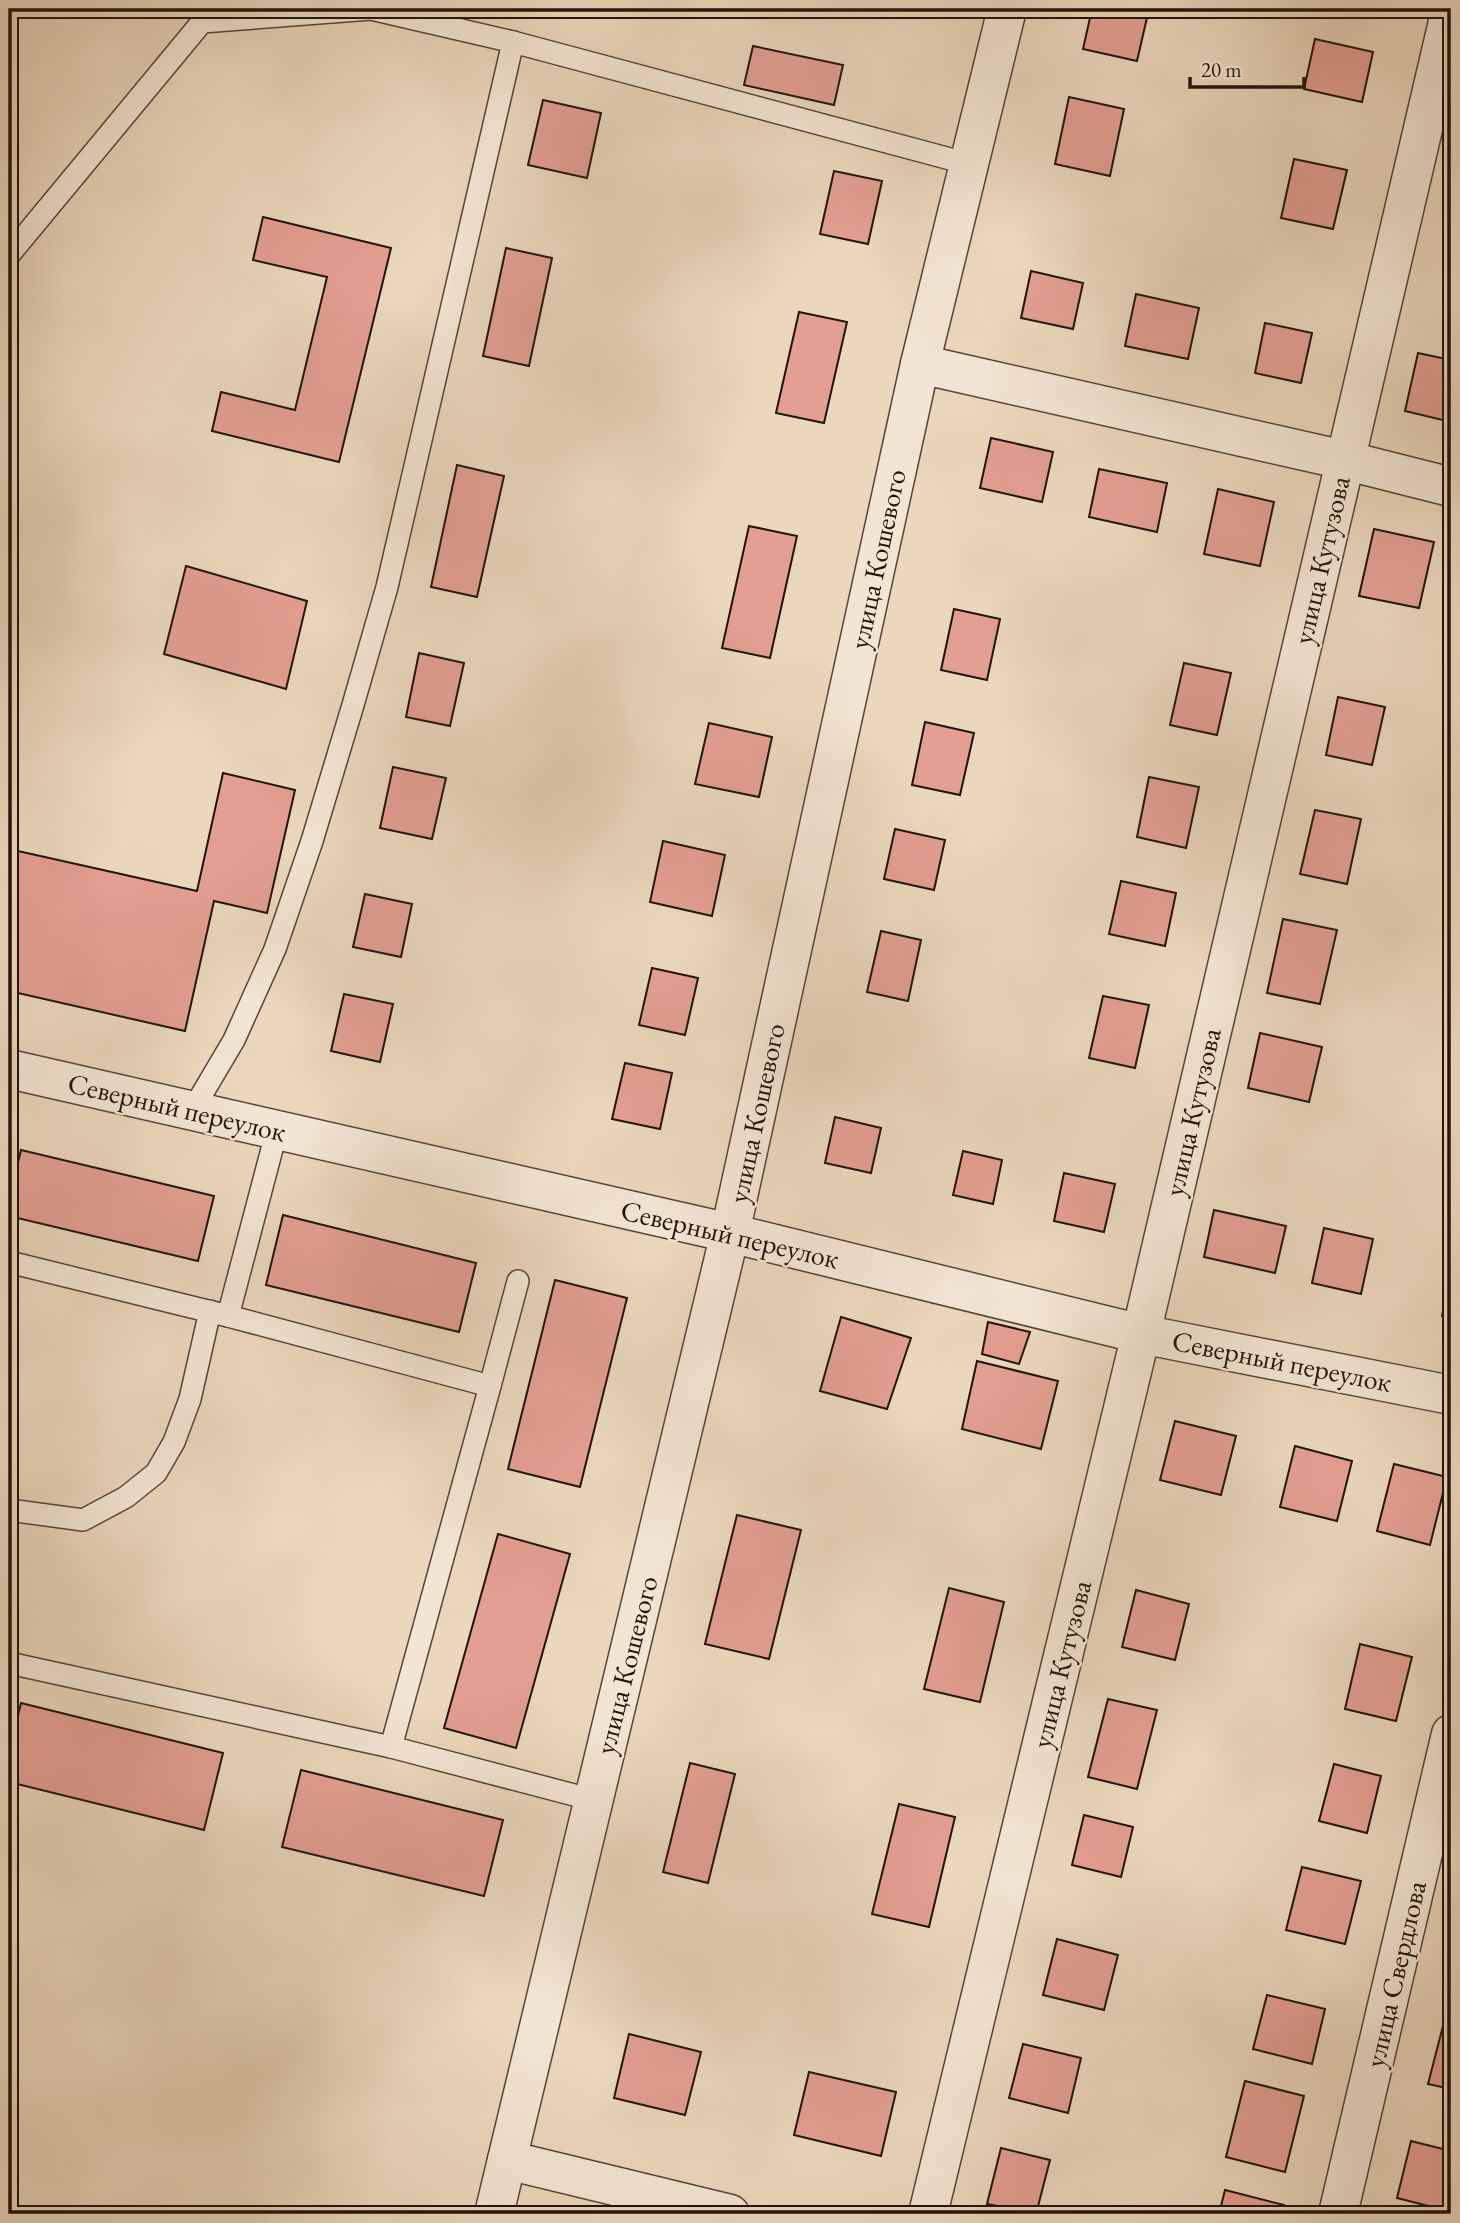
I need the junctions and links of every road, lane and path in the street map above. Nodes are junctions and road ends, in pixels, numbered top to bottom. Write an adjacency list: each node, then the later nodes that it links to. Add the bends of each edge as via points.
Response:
1 (1007, 9): 4 (street, улица Кошевого)
2 (1451, 9): 7 (street, улица Кутузова)
3 (513, 42): 4 (lane); 5 (lane, via 371,9 202,22); 10 (lane, via 387,587 346,730 275,949 234,1040)
4 (970, 164): 6 (street, улица Кошевого)
5 (9, 254)
6 (920, 364): 7 (street); 12 (street, улица Кошевого)
7 (1344, 460): 8 (street); 16 (street, улица Кутузова)
8 (1451, 487)
9 (9, 1069): 10 (street, Северный переулок)
10 (192, 1111): 11 (street, Северный переулок)
11 (277, 1130): 12 (street, Северный переулок); 15 (lane)
12 (730, 1233): 16 (street, Северный переулок); 23 (street, улица Кошевого)
13 (9, 1262): 15 (lane)
14 (518, 1281): 17 (lane)
15 (219, 1313): 17 (lane); 19 (lane, via 174,1442 156,1473 126,1497 83,1520)
16 (1141, 1334): 18 (street, Северный переулок); 27 (street, улица Кутузова)
17 (491, 1386): 22 (lane)
18 (1451, 1395)
19 (9, 1510)
20 (9, 1663): 22 (lane)
21 (1451, 1734): 28 (street, улица Свердлова)
22 (391, 1747): 23 (lane)
23 (593, 1800): 24 (street, улица Кошевого)
24 (507, 2160): 25 (street, улица Кошевого); 26 (street)
25 (494, 2214)
26 (730, 2214)
27 (928, 2214)
28 (1338, 2214)

